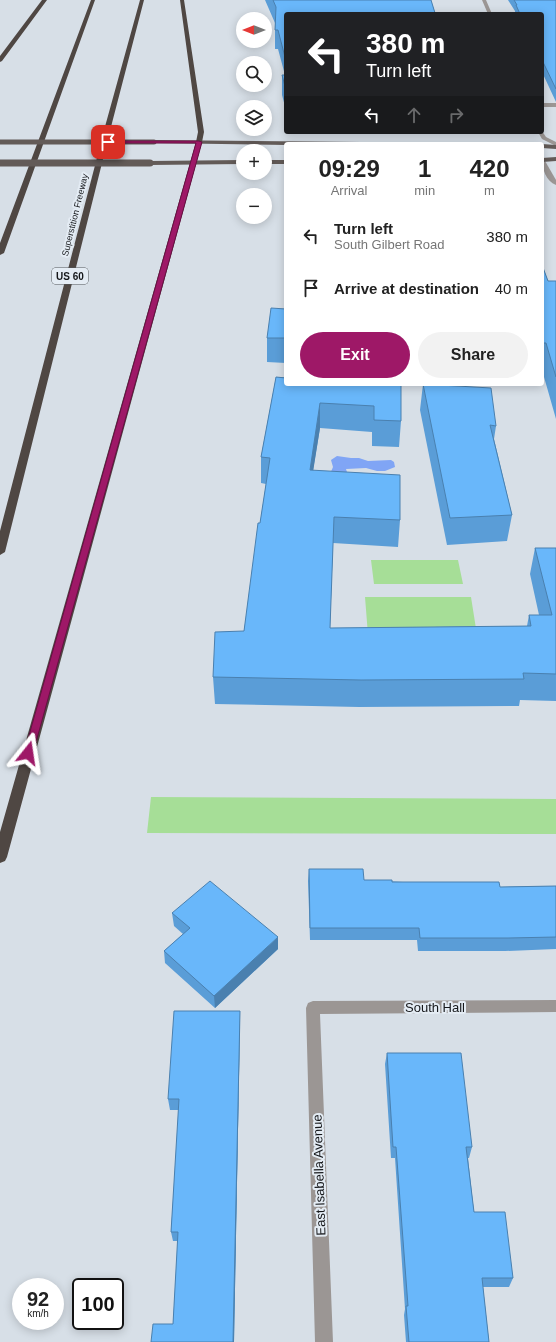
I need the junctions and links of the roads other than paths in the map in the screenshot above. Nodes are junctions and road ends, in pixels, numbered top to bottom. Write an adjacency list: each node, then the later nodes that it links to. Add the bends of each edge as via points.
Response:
1 (45, 0): 7 (highway)
2 (93, 0): 25 (highway)
3 (142, 0): 26 (highway, Superstition Freeway / US 60)
4 (182, 0): 12 (highway, via 201,132)
5 (484, 0): 6 (street)
6 (489, 12)
7 (0, 60)
8 (544, 105): 9 (street)
9 (556, 105)
10 (543, 135): 15 (street)
11 (0, 142): 12 (main road, bridge)
12 (199, 142): 13 (main road); 22 (highway)
13 (284, 143)
14 (544, 146): 15 (main road)
15 (556, 146)
16 (556, 159): 17 (main road)
17 (544, 160)
18 (236, 162): 22 (main road)
19 (272, 162): 20 (main road)
20 (284, 162)
21 (0, 163): 22 (main road, bridge)
22 (194, 163): 27 (highway)
23 (544, 164): 24 (street)
24 (556, 183)
25 (0, 253)
26 (0, 552)
27 (0, 857)
28 (556, 1006): 29 (street, South Hall)
29 (313, 1008): 30 (street, East Isabella Avenue)
30 (324, 1342)

